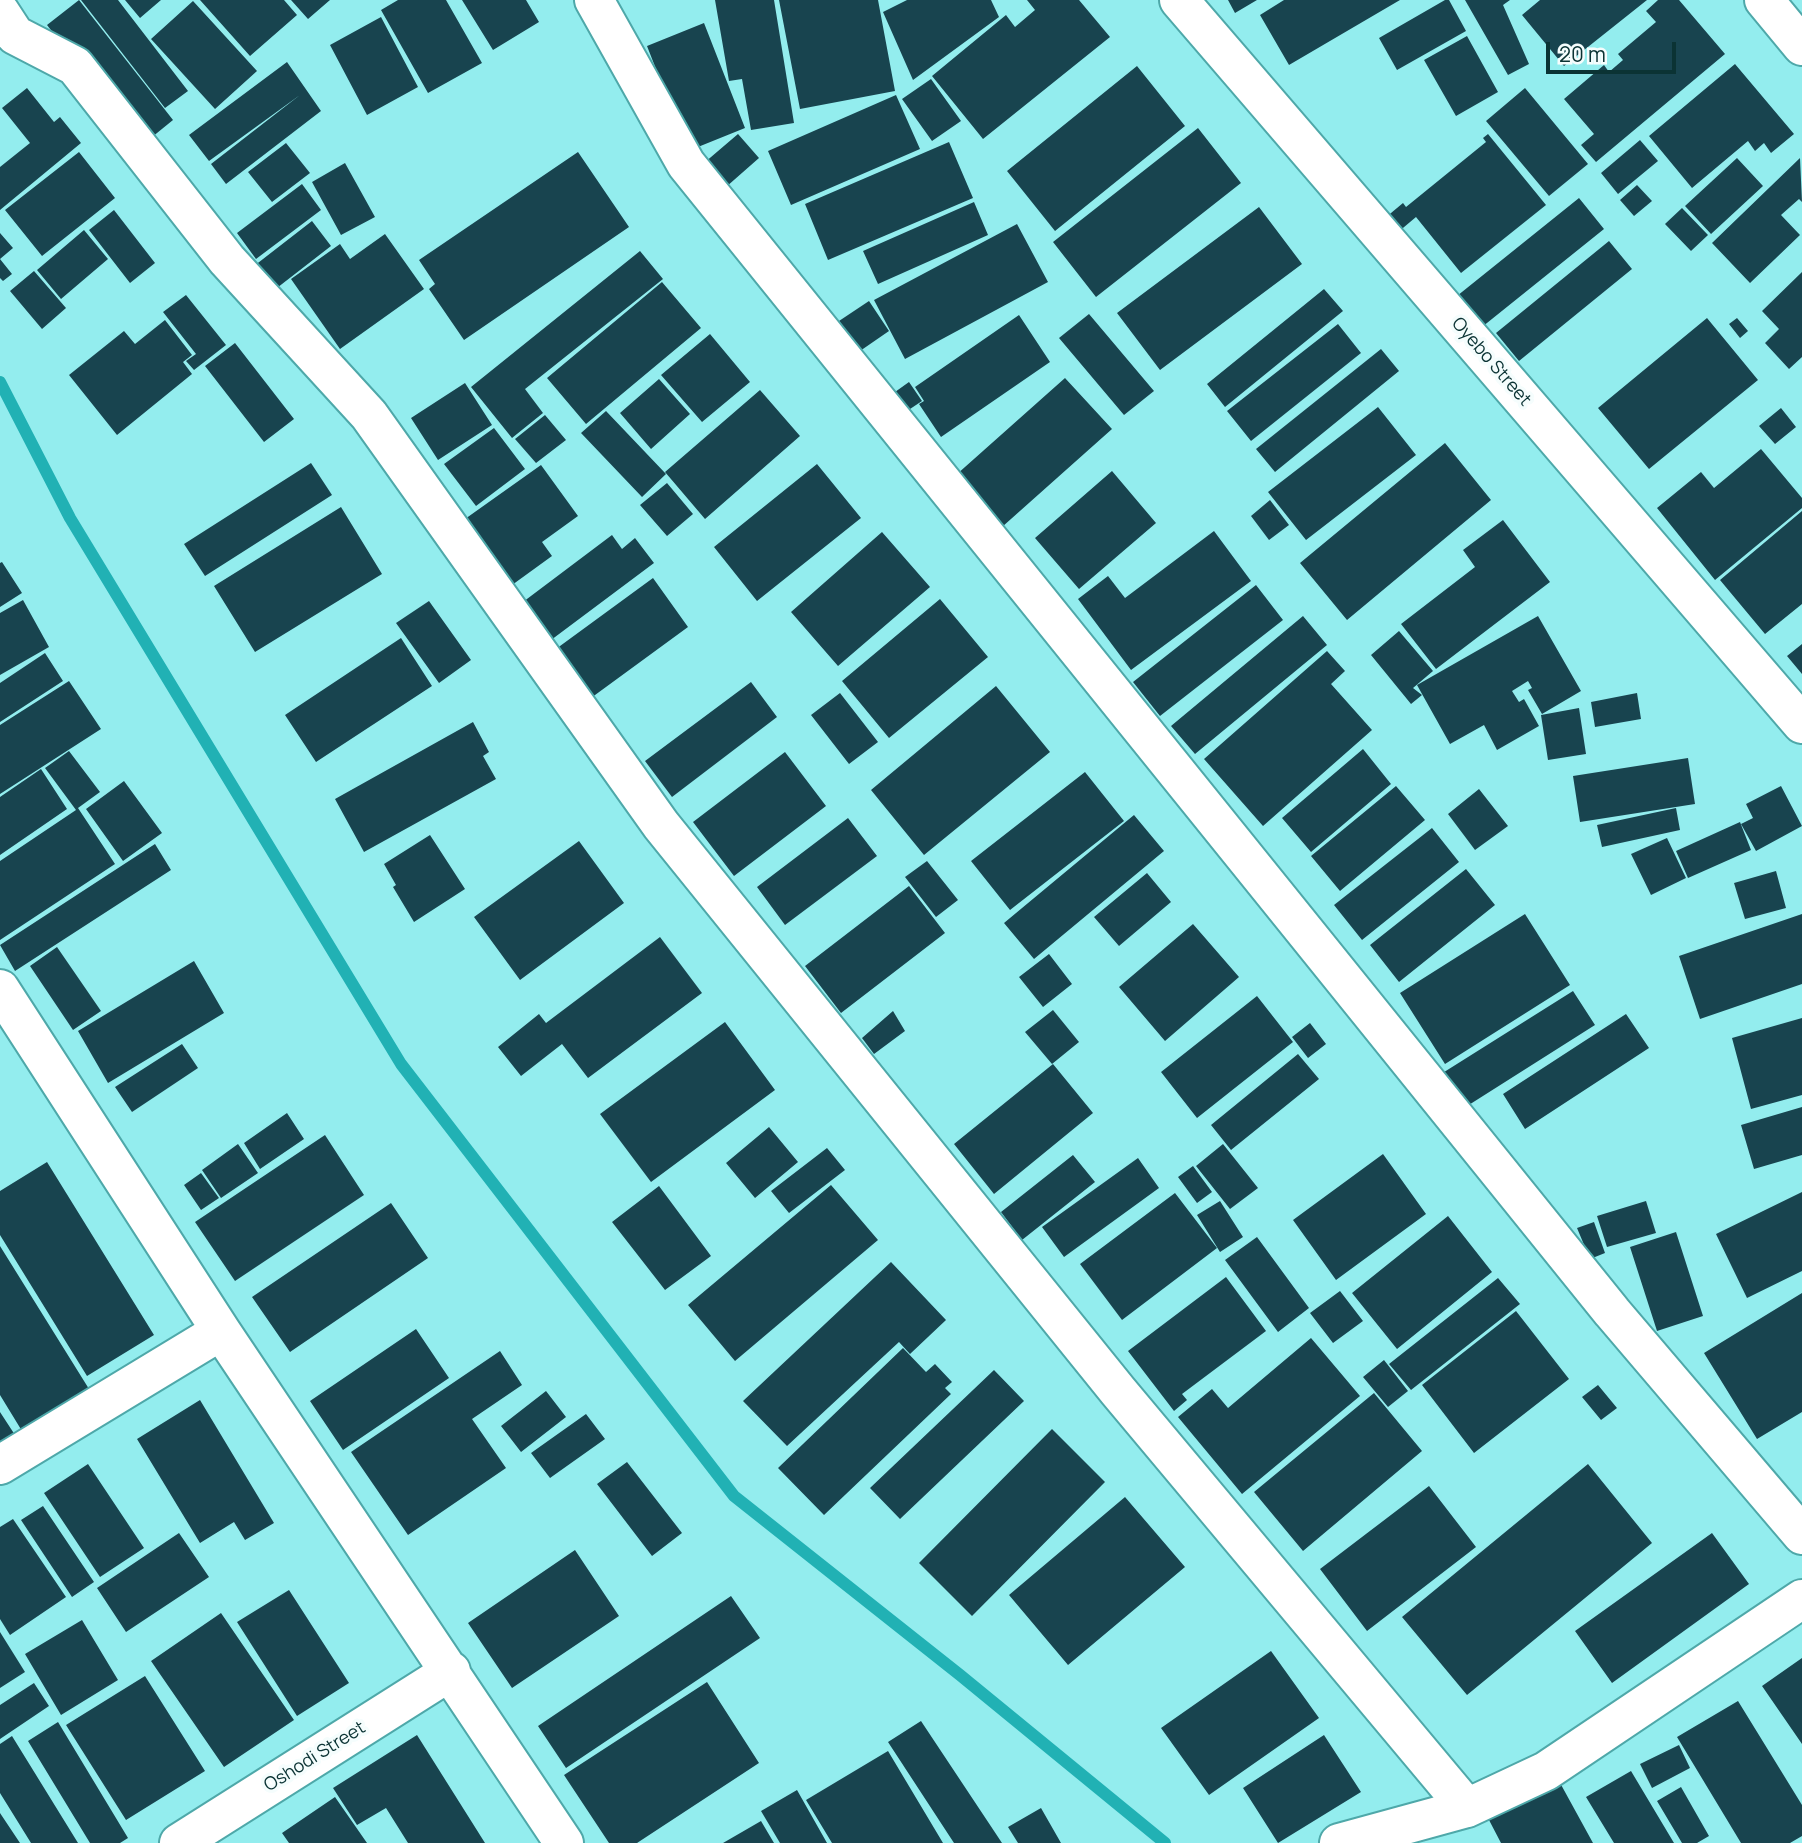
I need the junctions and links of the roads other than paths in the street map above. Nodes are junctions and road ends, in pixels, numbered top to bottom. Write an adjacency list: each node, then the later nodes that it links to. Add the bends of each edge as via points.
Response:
1 (594, 0): 10 (street, via 687,164 1612,1312)
2 (1180, 0): 6 (street, Oyebo Street)
3 (1764, 0): 5 (street)
4 (0, 12): 13 (street, via 15,35 75,66 227,260 369,415 661,825 1118,1391)
5 (1802, 46)
6 (1802, 724)
7 (0, 989): 8 (street)
8 (221, 1331): 9 (street); 12 (street)
9 (0, 1465)
10 (1802, 1535)
11 (1802, 1599): 13 (street, via 1546,1771)
12 (451, 1671): 14 (street, Oshodi Street); 15 (street)
13 (1467, 1808): 16 (street)
14 (179, 1843)
15 (564, 1843)
16 (1339, 1843)

